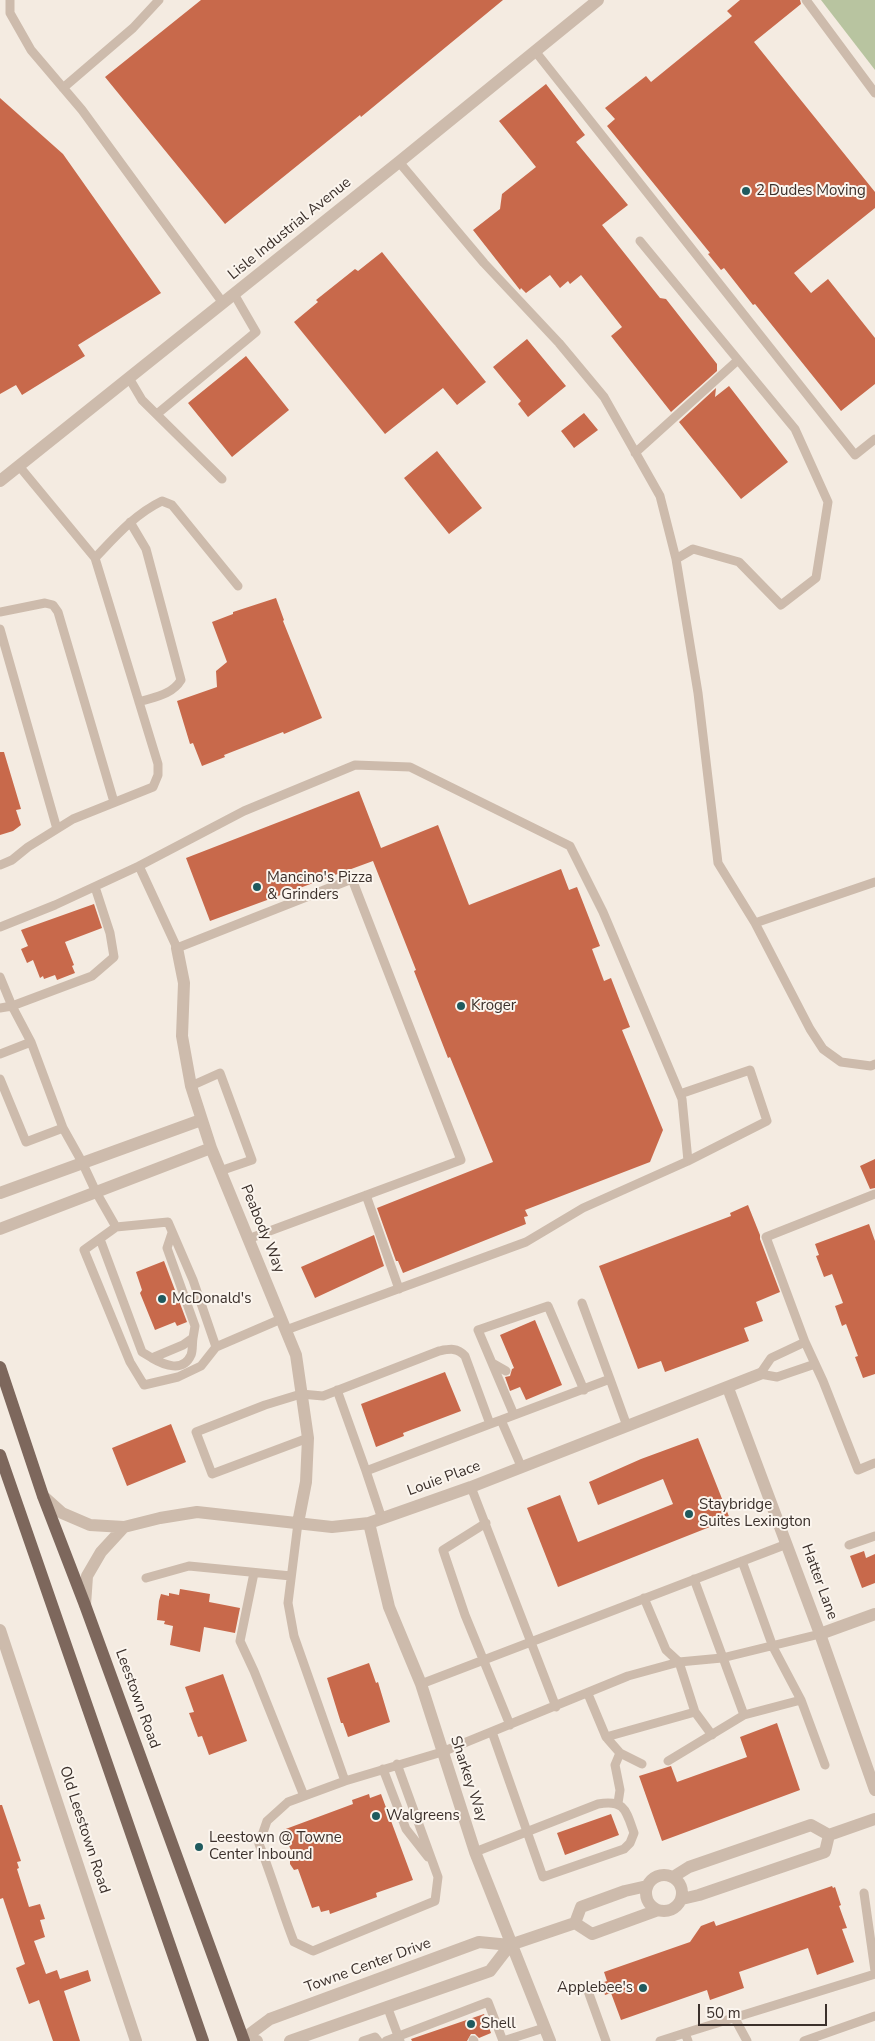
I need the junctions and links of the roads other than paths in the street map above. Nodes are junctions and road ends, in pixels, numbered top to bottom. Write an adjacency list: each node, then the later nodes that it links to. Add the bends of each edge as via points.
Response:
1 (10, 0): 6 (lane, via 10,13 31,50)
2 (158, 0): 6 (lane, via 133,28)
3 (598, 0): 5 (street, Lisle Industrial Avenue)
4 (806, 0): 7 (lane)
5 (535, 51): 8 (street, Lisle Industrial Avenue); 15 (lane, via 855,455)
6 (63, 88): 11 (lane)
7 (875, 93)
8 (399, 162): 10 (street, Lisle Industrial Avenue); 16 (lane, via 604,397)
9 (640, 241): 12 (lane)
10 (234, 294): 11 (street, Lisle Industrial Avenue); 14 (lane, via 256,332)
11 (223, 303): 13 (street, Lisle Industrial Avenue)
12 (738, 360): 16 (lane); 22 (lane, via 795,429 828,502 816,578 781,605 740,562 694,549)
13 (129, 378): 14 (lane, via 142,400); 17 (street, Lisle Industrial Avenue)
14 (157, 414): 18 (lane)
15 (875, 439)
16 (635, 453): 22 (lane, via 660,496)
17 (19, 466): 19 (street, Lisle Industrial Avenue); 21 (lane)
18 (222, 479)
19 (0, 481)
20 (130, 522): 21 (lane); 23 (lane, via 162,501 172,505); 26 (lane, via 146,549 181,680 169,692)
21 (95, 558): 26 (lane)
22 (676, 560): 33 (lane, via 698,693 718,863)
23 (238, 586)
24 (0, 612): 27 (lane, via 44,602 53,605 58,612)
25 (0, 629): 28 (lane)
26 (138, 702): 27 (lane, via 158,764 158,775 153,786)
27 (114, 802): 28 (lane)
28 (57, 829): 29 (lane)
29 (0, 865)
30 (139, 866): 32 (lane); 35 (lane); 44 (lane, via 244,811 355,765 410,767 570,846 603,912)
31 (875, 882): 33 (lane)
32 (95, 887): 34 (lane); 37 (lane, via 114,957 92,976)
33 (755, 923): 41 (lane, via 823,1049 841,1062)
34 (0, 927)
35 (177, 948): 43 (street, Peabody Way, via 184,983 182,1036); 54 (lane, via 352,879 461,1160)
36 (0, 977): 37 (lane)
37 (12, 1006): 38 (lane); 39 (lane)
38 (0, 1008)
39 (32, 1042): 40 (lane); 46 (lane)
40 (0, 1054)
41 (875, 1064)
42 (0, 1079): 46 (lane, via 26,1142)
43 (190, 1086): 45 (street, Peabody Way); 50 (lane, via 220,1074 252,1160)
44 (680, 1094): 48 (lane); 48 (lane, via 750,1070 767,1121)
45 (201, 1120): 47 (street, Peabody Way); 49 (street)
46 (63, 1128): 49 (lane)
47 (211, 1148): 50 (street, Peabody Way); 51 (street)
48 (688, 1161): 60 (lane, via 583,1208 526,1242)
49 (82, 1162): 51 (lane); 52 (street)
50 (220, 1170): 58 (street, Peabody Way)
51 (96, 1192): 55 (lane); 56 (street)
52 (0, 1193)
53 (875, 1194): 64 (lane, via 766,1237)
54 (366, 1195): 58 (lane); 60 (lane)
55 (116, 1227): 57 (lane, via 168,1222); 59 (lane)
56 (0, 1230)
57 (172, 1233): 63 (lane, via 166,1248 195,1326); 65 (lane, via 193,1280)
58 (248, 1238): 62 (street, Peabody Way)
59 (100, 1239): 65 (lane, via 84,1250 130,1362 144,1384 178,1377 201,1366); 66 (lane, via 142,1352)
60 (399, 1289): 62 (lane)
61 (582, 1303): 72 (lane)
62 (283, 1324): 65 (lane); 77 (street, Peabody Way, via 296,1355)
63 (193, 1338): 66 (lane); 66 (lane, via 190,1355 175,1367)
64 (805, 1342): 68 (lane); 71 (lane, via 771,1358)
65 (216, 1347)
66 (152, 1358)
67 (492, 1364): 70 (lane); 76 (lane, via 478,1330 548,1306); 78 (lane)
68 (815, 1364): 71 (lane, via 777,1378); 85 (lane, via 858,1470)
69 (0, 1367): 89 (main road, Leestown Road)
70 (506, 1371)
71 (760, 1374): 73 (street, Louie Place)
72 (610, 1379): 76 (lane); 82 (lane)
73 (728, 1388): 82 (street, Louie Place); 96 (street, Hatter Lane)
74 (337, 1390): 77 (lane, via 323,1396); 81 (lane, via 439,1351 453,1349 465,1356); 87 (lane)
75 (513, 1390): 78 (lane)
76 (584, 1390): 79 (lane)
77 (301, 1394): 83 (street, Peabody Way); 83 (lane, via 265,1404 196,1432 212,1474)
78 (510, 1406): 79 (lane)
79 (514, 1416): 80 (lane)
80 (501, 1420): 81 (lane); 86 (lane)
81 (490, 1424): 87 (lane)
82 (627, 1426): 86 (street, Louie Place)
83 (308, 1438): 91 (street, Peabody Way, via 306,1482)
84 (0, 1455): 156 (main road)
85 (875, 1464)
86 (521, 1466): 88 (street, Louie Place)
87 (366, 1471): 90 (lane)
88 (471, 1488): 90 (street, Louie Place); 93 (lane)
89 (43, 1496): 94 (street, Louie Place, via 62,1513 90,1525); 104 (main road, Leestown Road)
90 (382, 1519): 92 (street, Louie Place)
91 (298, 1523): 92 (street, Louie Place, via 332,1527); 94 (street, Louie Place, via 197,1512); 100 (lane)
92 (369, 1523): 113 (street, Sharkey Way, via 389,1607)
93 (486, 1524): 108 (lane); 111 (lane, via 443,1550)
94 (124, 1527): 104 (street, via 101,1552 87,1576)
95 (875, 1536): 97 (lane)
96 (787, 1544): 98 (lane); 107 (street, Hatter Lane)
97 (849, 1546)
98 (742, 1561): 102 (lane); 109 (lane)
99 (254, 1573): 100 (lane); 101 (lane, via 189,1566); 132 (lane, via 240,1641)
100 (292, 1576): 130 (lane, via 288,1603 294,1636)
101 (146, 1578)
102 (694, 1579): 103 (lane); 110 (lane)
103 (644, 1598): 108 (lane); 112 (lane, via 666,1650)
104 (85, 1605): 154 (main road, Leestown Road)
105 (875, 1614): 107 (street)
106 (0, 1630): 155 (street, Old Leestown Road)
107 (820, 1634): 109 (lane); 131 (street, Hatter Lane)
108 (531, 1642): 111 (lane); 116 (lane)
109 (773, 1647): 110 (lane); 115 (lane)
110 (722, 1658): 112 (lane); 118 (lane)
111 (483, 1660): 113 (lane); 119 (lane)
112 (679, 1662): 114 (lane, via 628,1676); 117 (lane)
113 (421, 1684): 123 (street, Sharkey Way)
114 (588, 1694): 116 (lane); 122 (lane)
115 (802, 1700): 118 (lane); 128 (lane)
116 (556, 1707): 119 (lane)
117 (695, 1712): 121 (lane); 122 (lane)
118 (744, 1715): 121 (lane)
119 (510, 1725): 120 (lane)
120 (492, 1732): 123 (lane); 135 (lane)
121 (712, 1736): 125 (lane)
122 (606, 1737): 124 (lane)
123 (442, 1752): 126 (lane); 137 (street, Sharkey Way)
124 (620, 1753): 127 (lane); 133 (lane, via 615,1765 620,1790)
125 (668, 1761)
126 (398, 1764): 129 (lane); 138 (lane)
127 (642, 1764)
128 (826, 1765)
129 (383, 1769): 130 (lane); 138 (lane, via 406,1829)
130 (345, 1781): 132 (lane)
131 (875, 1790)
132 (304, 1796): 138 (lane, via 288,1802 267,1821 259,1844 294,1942 313,1951 435,1901 438,1877)
133 (618, 1803): 135 (lane, via 598,1804); 135 (lane, via 626,1810 634,1833 624,1849 543,1877)
134 (875, 1819): 136 (street)
135 (527, 1832): 137 (lane)
136 (829, 1835): 139 (street, via 811,1825 689,1867); 142 (street, via 825,1852)
137 (475, 1852): 145 (street, Sharkey Way)
138 (433, 1863)
139 (673, 1877): 140 (street, via 661,1875); 142 (street, via 681,1886)
140 (648, 1886): 143 (street, via 649,1903); 144 (street, via 581,1907)
141 (864, 1893): 146 (lane)
142 (682, 1899): 143 (street, via 670,1910)
143 (658, 1910): 144 (street, via 592,1934)
144 (575, 1923): 145 (street, Towne Center Drive)
145 (510, 1945): 148 (street, via 490,1971); 151 (street, Sharkey Way); 154 (street, Towne Center Drive, via 479,1942 270,2019)
146 (875, 1972): 150 (lane)
147 (588, 1991): 164 (lane)
148 (387, 2006): 153 (lane); 158 (street)
149 (875, 2016): 167 (lane)
150 (734, 2017): 152 (lane); 166 (lane)
151 (544, 2028): 162 (lane); 163 (street, Sharkey Way)
152 (687, 2037): 165 (lane)
153 (399, 2039): 161 (lane); 162 (lane, via 464,2016 488,2002)
154 (241, 2040): 157 (street)
155 (136, 2041)
156 (203, 2041)
157 (257, 2041)
158 (290, 2041)
159 (363, 2041): 160 (lane, via 375,2037)
160 (378, 2041)
161 (386, 2041)
162 (503, 2041)
163 (550, 2041)
164 (606, 2041)
165 (660, 2041)
166 (747, 2041)
167 (804, 2041)

